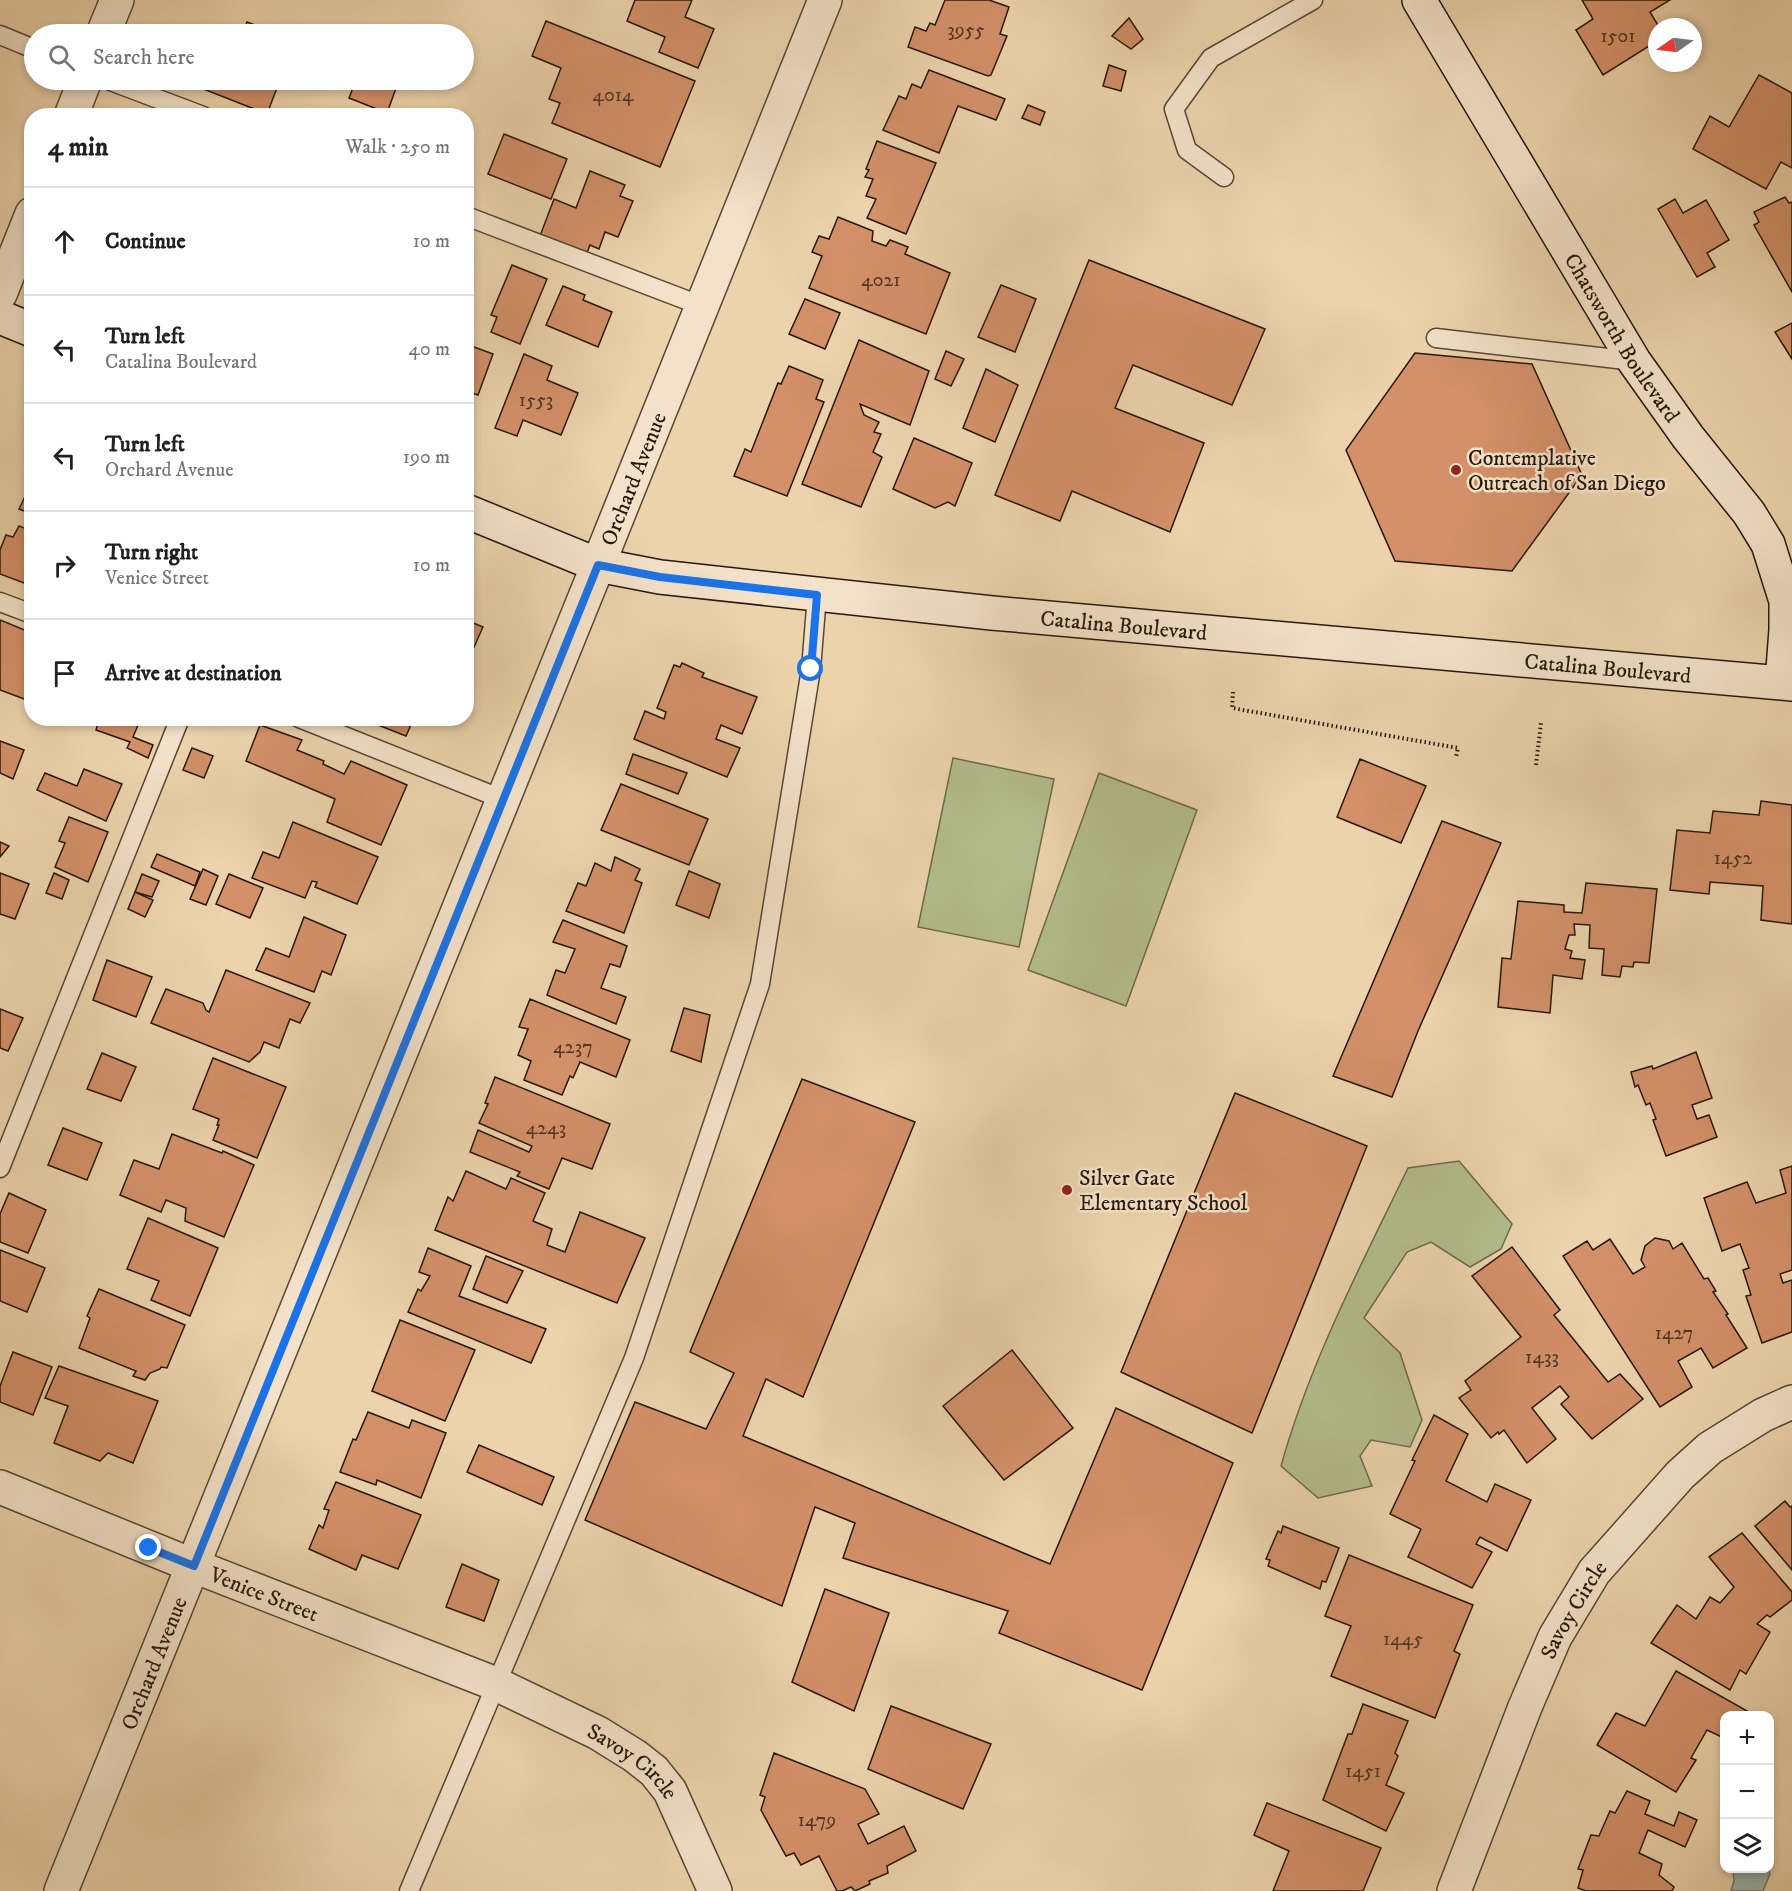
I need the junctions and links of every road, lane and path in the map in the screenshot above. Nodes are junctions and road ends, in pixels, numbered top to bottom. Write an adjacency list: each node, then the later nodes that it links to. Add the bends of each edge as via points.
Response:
1 (117, 0): 5 (street)
2 (825, 0): 16 (street, Orchard Avenue)
3 (1313, 0): 12 (lane, via 1211,58 1174,110 1187,150)
4 (1428, 3): 20 (street, Chatsworth Boulevard)
5 (107, 24)
6 (0, 35): 7 (lane)
7 (24, 45)
8 (81, 90): 10 (street)
9 (134, 90): 11 (lane)
10 (73, 108)
11 (182, 108)
12 (1224, 177)
13 (474, 219): 16 (lane)
14 (24, 234): 15 (street)
15 (0, 294)
16 (702, 306): 22 (street, Orchard Avenue)
17 (0, 317): 18 (street)
18 (24, 327)
19 (1436, 338): 20 (lane)
20 (1634, 361): 26 (street, Chatsworth Boulevard, via 1768,544 1786,601)
21 (474, 514): 22 (street, Catalina Boulevard)
22 (598, 565): 23 (street, Catalina Boulevard, via 660,577); 33 (street, Orchard Avenue)
23 (817, 595): 26 (street, Catalina Boulevard); 38 (lane, via 811,669 760,984 634,1358)
24 (0, 602): 25 (lane)
25 (24, 611)
26 (1787, 683)
27 (1233, 692): 31 (path, via 1232,708 1458,748)
28 (1541, 723): 32 (path)
29 (177, 726): 34 (lane)
30 (319, 726): 33 (lane)
31 (1456, 757)
32 (1536, 765)
33 (502, 798): 37 (street, Orchard Avenue)
34 (0, 1168)
35 (1792, 1402): 42 (street, Savoy Circle, via 1710,1448 1680,1475 1594,1572 1555,1637)
36 (0, 1486): 37 (street, Venice Street)
37 (194, 1566): 38 (street, Venice Street); 39 (street, Orchard Avenue)
38 (496, 1684): 40 (lane); 41 (street, Savoy Circle, via 598,1732 654,1771 680,1810)
39 (61, 1891)
40 (409, 1891)
41 (715, 1891)
42 (1454, 1891)

